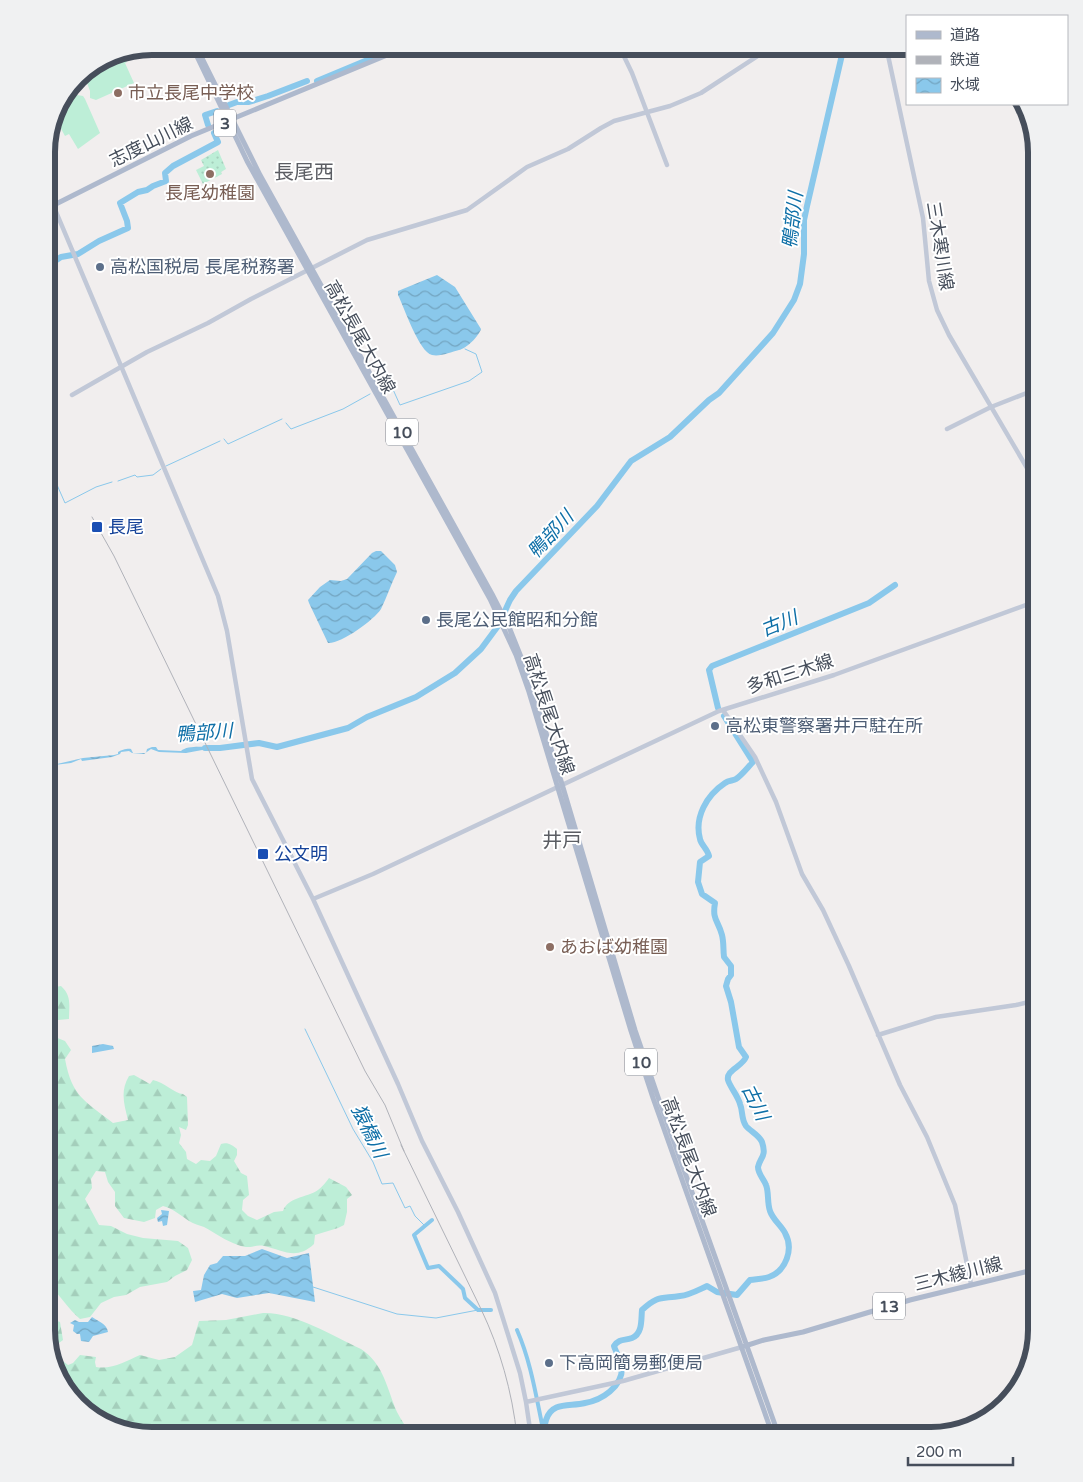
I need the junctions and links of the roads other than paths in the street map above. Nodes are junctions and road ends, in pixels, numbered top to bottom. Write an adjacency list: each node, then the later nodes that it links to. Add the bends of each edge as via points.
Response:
1 (196, 55): 8 (main road, 高松長尾大内線 / 10)
2 (200, 55): 8 (main road, 高松長尾大内線 / 10)
3 (387, 55): 8 (main road, 志度山川線 / 3)
4 (624, 55): 7 (street)
5 (759, 55): 7 (street, via 701,93)
6 (888, 55): 16 (street, 三木寒川線, via 923,218 932,295 949,335)
7 (647, 112): 9 (street); 12 (street, via 614,122 568,150 527,167 467,210 367,240)
8 (229, 121): 10 (main road, 志度山川線 / 3, via 160,150); 12 (main road, 高松長尾大内線 / 10)
9 (667, 164)
10 (55, 205)
11 (55, 208): 13 (street)
12 (309, 269): 13 (street); 21 (main road, 高松長尾大内線 / 10, via 507,629)
13 (122, 368): 15 (street); 22 (street, via 223,611 252,779)
14 (1028, 393): 16 (street)
15 (72, 395)
16 (991, 407): 17 (street); 18 (street, 三木寒川線)
17 (947, 429)
18 (1028, 470)
19 (1028, 604): 20 (street, 多和三木線, via 834,675)
20 (723, 710): 21 (street, 多和三木線); 24 (street, via 755,757 776,802 802,874 850,966)
21 (560, 785): 22 (street, 多和三木線); 27 (main road, 高松長尾大内線 / 10, via 658,1097); 27 (main road, 高松長尾大内線 / 10, via 634,1039)
22 (314, 899): 29 (street, via 422,1141 495,1293)
23 (1028, 1002): 24 (street, via 936,1017)
24 (878, 1034): 26 (street, via 955,1205)
25 (1028, 1271): 26 (main road, 三木綾川線 / 13)
26 (971, 1284): 28 (main road, 三木綾川線 / 13)
27 (724, 1290): 28 (main road, 高松長尾大内線 / 10)
28 (744, 1347): 29 (street, via 622,1381); 31 (main road, 高松長尾大内線 / 10); 32 (main road, 高松長尾大内線 / 10)
29 (526, 1402): 30 (street)
30 (530, 1427)
31 (770, 1427)
32 (775, 1427)

